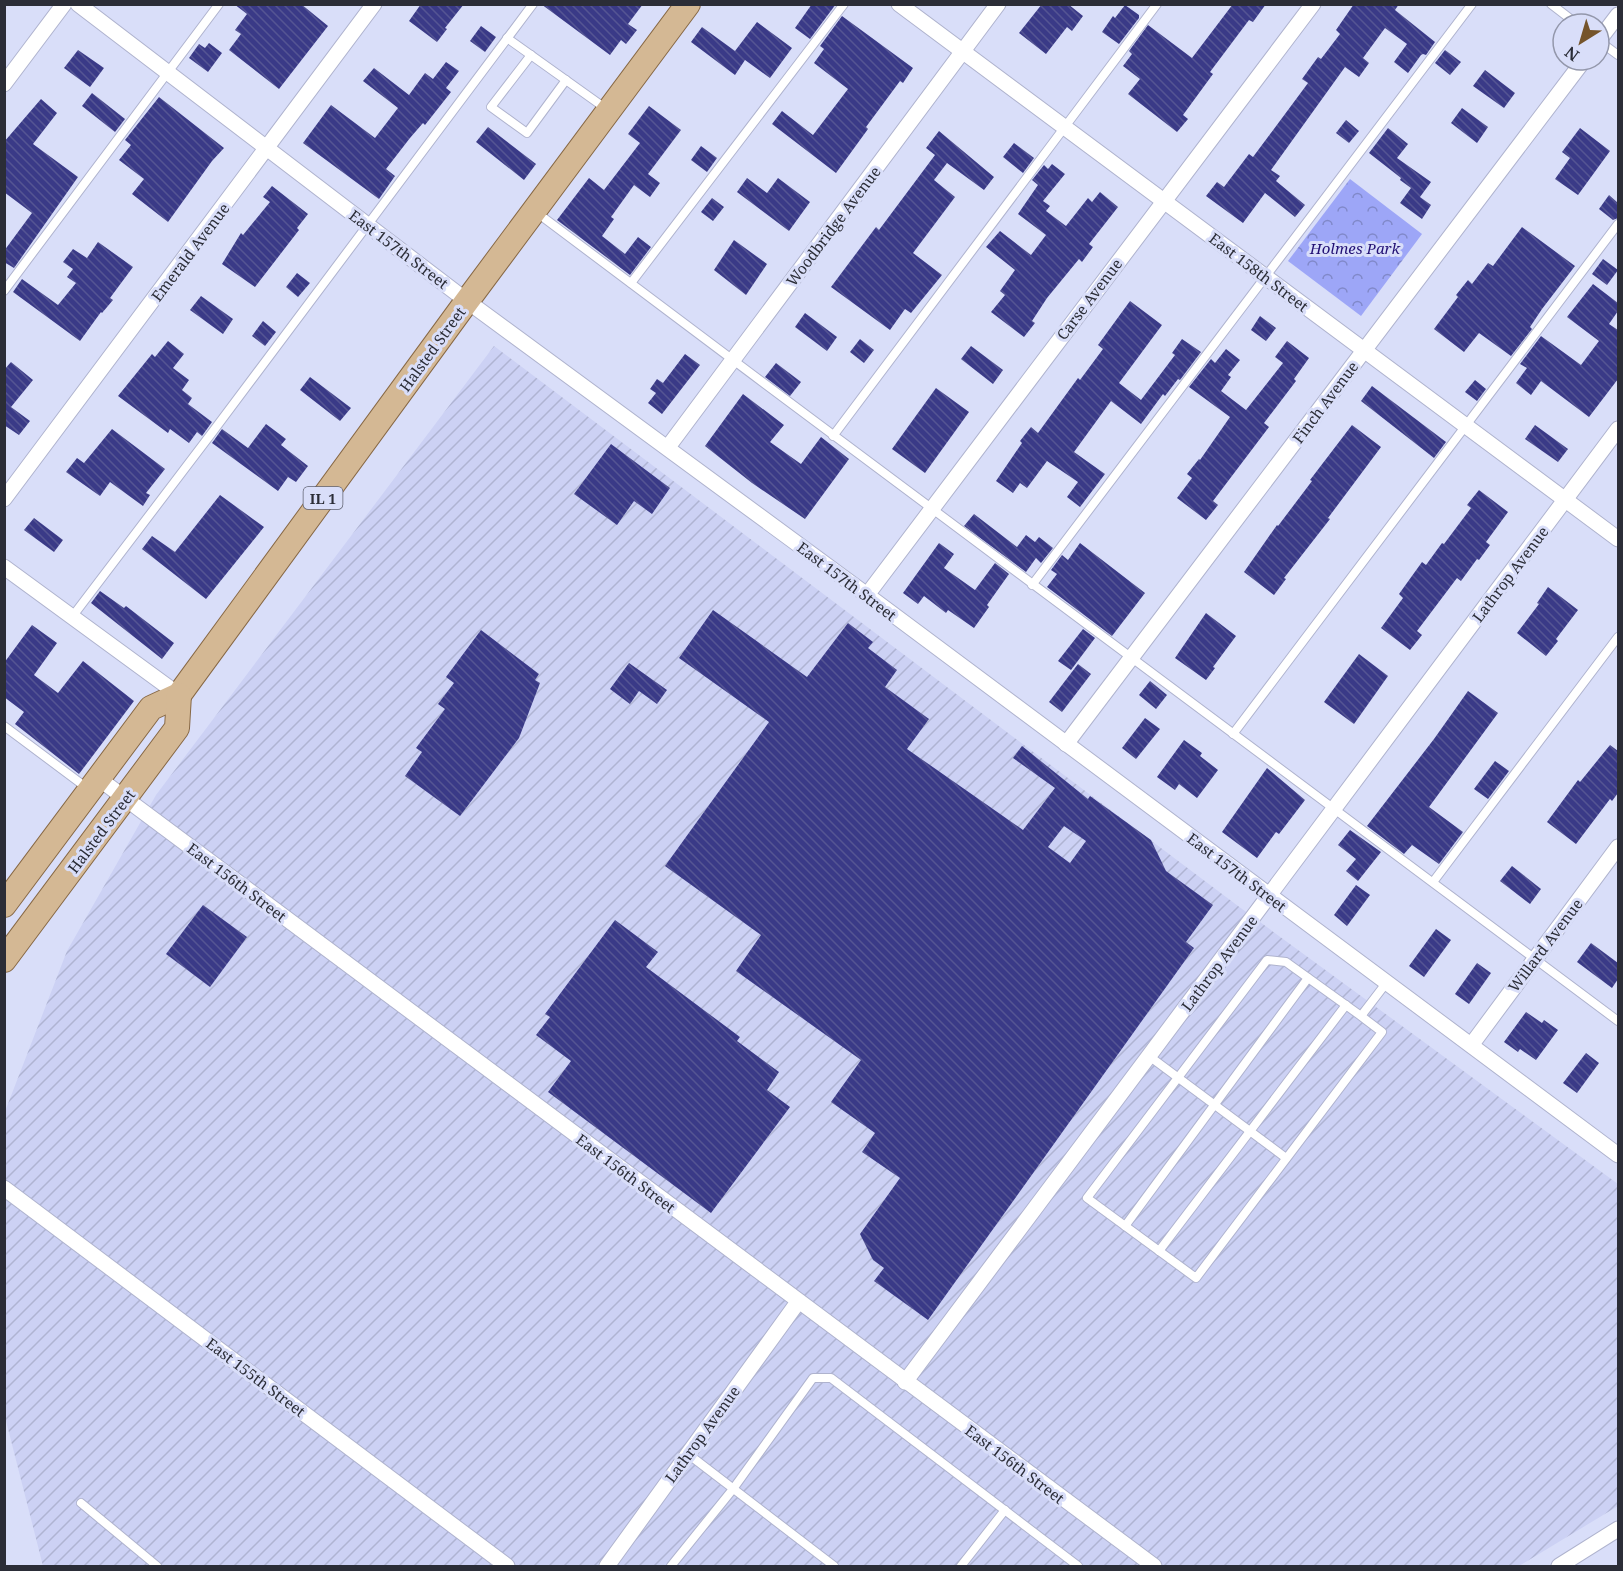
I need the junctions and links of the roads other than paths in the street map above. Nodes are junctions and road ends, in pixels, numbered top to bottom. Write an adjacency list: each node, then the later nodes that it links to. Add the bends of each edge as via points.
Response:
1 (64, 4): 19 (street)
2 (78, 4): 17 (street, East 157th Street)
3 (219, 4): 17 (lane)
4 (374, 4): 22 (street, Emerald Avenue)
5 (533, 4): 13 (lane)
6 (688, 4): 20 (main road, Halsted Street / IL 1)
7 (844, 4): 28 (lane)
8 (899, 4): 14 (street, East 158th Street)
9 (998, 4): 14 (street, Woodbridge Avenue)
10 (1157, 4): 21 (lane)
11 (1313, 4): 23 (street, Carse Avenue)
12 (1472, 4): 27 (lane)
13 (507, 38): 15 (lane); 26 (lane)
14 (963, 52): 21 (street, East 158th Street); 32 (street, Woodbridge Avenue)
15 (531, 55): 18 (lane); 18 (lane, via 492,107 527,133)
16 (1575, 72): 31 (street, Finch Avenue)
17 (168, 73): 22 (street, East 157th Street); 29 (lane)
18 (566, 80): 20 (lane)
19 (4, 84)
20 (609, 111): 24 (main road, Halsted Street / IL 1)
21 (1064, 128): 23 (street, East 158th Street); 35 (lane)
22 (267, 148): 26 (street, East 157th Street); 37 (street, Emerald Avenue)
23 (1163, 202): 27 (street, East 158th Street); 39 (street, Carse Avenue)
24 (534, 211): 28 (lane); 30 (main road, Halsted Street / IL 1)
25 (1618, 224): 33 (lane)
26 (368, 225): 30 (street, East 157th Street); 44 (lane)
27 (1266, 278): 31 (street, East 158th Street); 42 (lane)
28 (631, 283): 32 (lane)
29 (4, 291)
30 (468, 301): 36 (street, East 157th Street); 47 (main road, Halsted Street / IL 1)
31 (1364, 351): 33 (street, East 158th Street); 46 (street, Finch Avenue)
32 (732, 360): 35 (lane); 36 (street, Woodbridge Avenue)
33 (1466, 426): 38 (street, East 158th Street); 49 (lane)
34 (1618, 429): 38 (street, Lathrop Avenue)
35 (833, 436): 39 (lane)
36 (668, 447): 43 (street, East 157th Street)
37 (4, 499)
38 (1565, 500): 40 (street, East 158th Street); 53 (street, Lathrop Avenue)
39 (930, 509): 42 (lane); 43 (street, Carse Avenue)
40 (1618, 539)
41 (4, 567): 44 (street)
42 (1032, 585): 46 (lane)
43 (867, 595): 50 (street, East 157th Street)
44 (72, 617): 47 (street)
45 (1618, 637): 55 (lane)
46 (1130, 659): 49 (lane); 50 (street, Finch Avenue)
47 (179, 695): 51 (main road, Halsted Street / IL 1, via 151,708); 52 (main road, Halsted Street, via 177,728)
48 (4, 726): 51 (lane)
49 (1233, 734): 53 (lane)
50 (1066, 744): 56 (street, East 157th Street)
51 (94, 784): 52 (street, East 156th Street); 57 (main road, Halsted Street / IL 1)
52 (125, 798): 59 (main road, Halsted Street); 75 (street, East 156th Street)
53 (1335, 808): 55 (lane); 56 (street, Lathrop Avenue)
54 (1618, 847): 58 (street, Willard Avenue)
55 (1433, 882): 58 (lane)
56 (1269, 896): 61 (street, East 157th Street); 66 (street, Lathrop Avenue)
57 (4, 905)
58 (1535, 959): 64 (lane); 65 (street, Willard Avenue)
59 (4, 960)
60 (1308, 978): 62 (lane); 67 (lane, via 1286,962 1267,960); 68 (lane)
61 (1387, 982): 63 (lane); 65 (street, East 157th Street)
62 (1346, 1005): 63 (lane); 69 (lane)
63 (1361, 1016): 71 (lane, via 1382,1032)
64 (1618, 1021)
65 (1472, 1044): 70 (street, East 157th Street)
66 (1149, 1056): 67 (lane); 76 (street, Lathrop Avenue)
67 (1178, 1078): 68 (lane); 73 (lane, via 1087,1198)
68 (1215, 1104): 69 (lane); 73 (lane)
69 (1250, 1131): 71 (lane); 74 (lane)
70 (1618, 1155)
71 (1286, 1158): 74 (lane, via 1196,1278)
72 (4, 1188): 83 (street, East 155th Street)
73 (1125, 1226): 74 (lane)
74 (1159, 1251)
75 (798, 1302): 76 (street, East 156th Street); 77 (street, Lathrop Avenue)
76 (905, 1382): 89 (street, East 156th Street)
77 (688, 1454): 78 (lane); 84 (street, Lathrop Avenue)
78 (733, 1489): 80 (lane, via 813,1378 831,1378); 85 (lane); 86 (lane)
79 (81, 1503): 82 (lane)
80 (1005, 1510): 87 (lane); 88 (lane)
81 (1618, 1529): 90 (street)
82 (157, 1566)
83 (507, 1566)
84 (607, 1566)
85 (671, 1566)
86 (834, 1566)
87 (961, 1566)
88 (1078, 1566)
89 (1154, 1566)
90 (1558, 1566)

